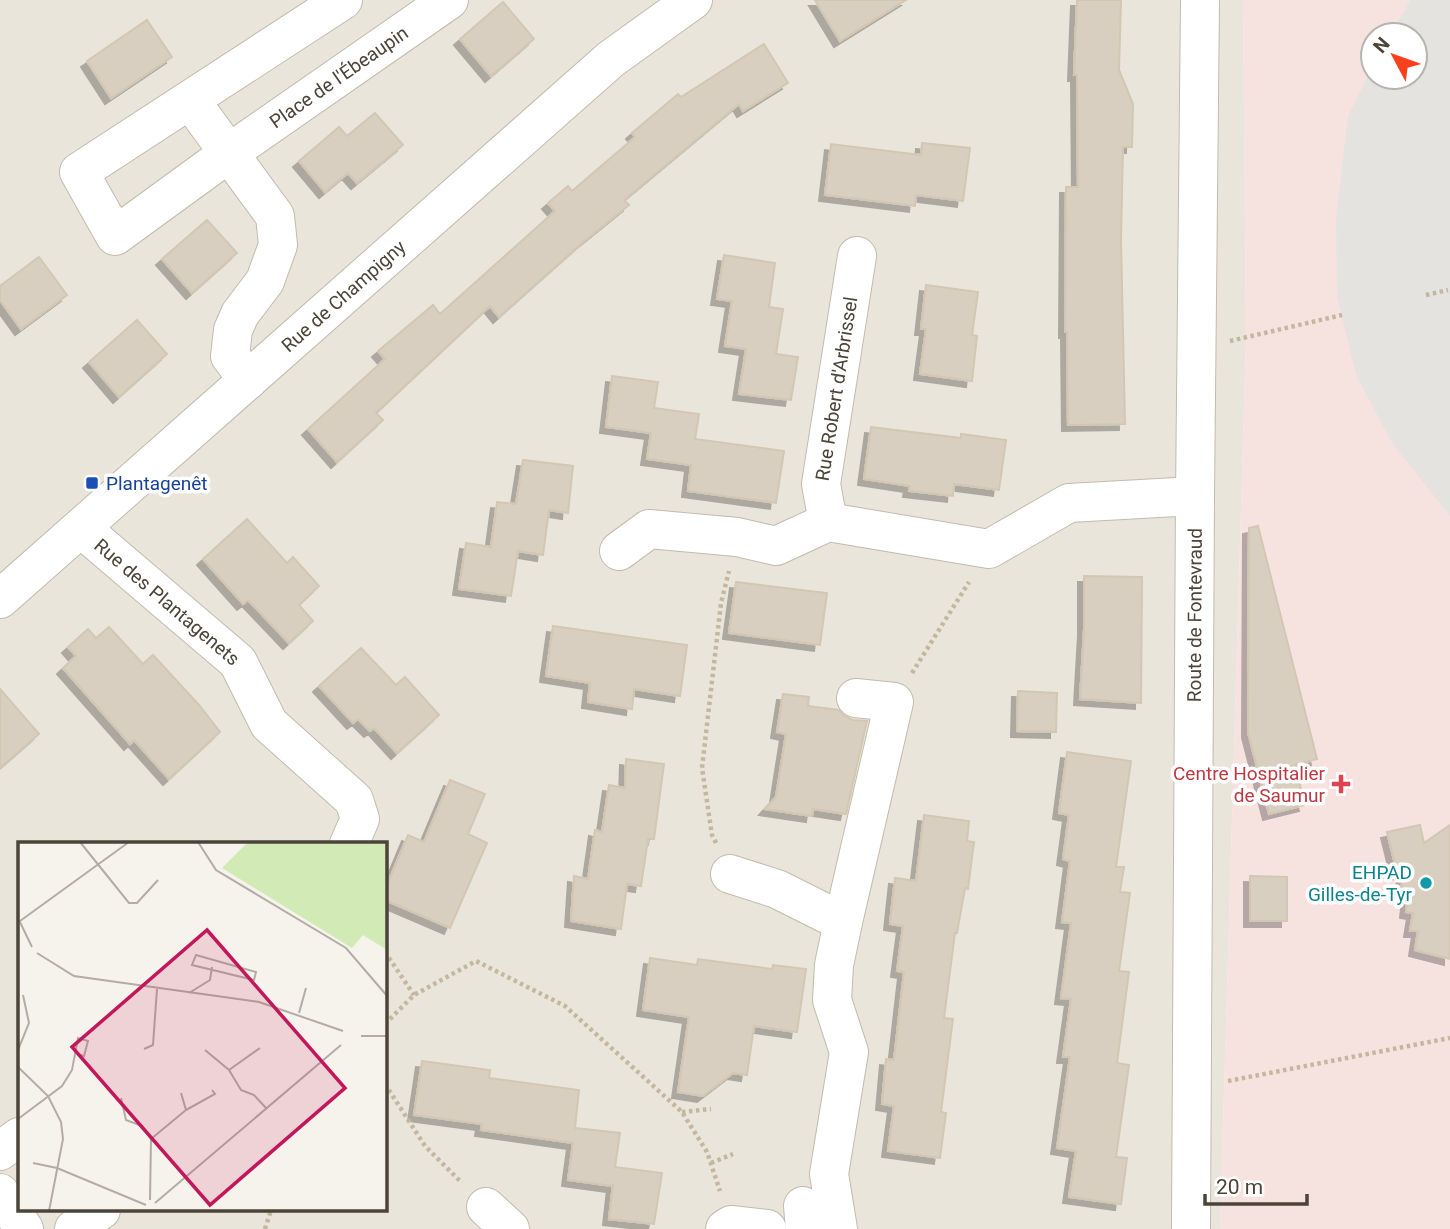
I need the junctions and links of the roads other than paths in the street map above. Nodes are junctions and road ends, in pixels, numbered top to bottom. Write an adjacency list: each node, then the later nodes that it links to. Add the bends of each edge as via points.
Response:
1 (343, 0): 5 (street, Place de l'Ébeaupin)
2 (449, 0): 6 (street, Place de l'Ébeaupin)
3 (694, 0): 8 (street, Rue de Champigny, via 611,59)
4 (1200, 0): 9 (street, Route de Fontevraud)
5 (190, 100): 6 (street); 6 (street, Place de l'Ébeaupin, via 79,172 116,236)
6 (229, 153): 8 (street, via 275,216 278,245 265,281 233,330 230,356)
7 (857, 256): 10 (street, Rue Robert d'Arbrissel, via 821,484)
8 (248, 380): 11 (street, Rue de Champigny)
9 (1195, 496): 10 (street, via 1069,503 989,549); 25 (street, Route de Fontevraud)
10 (828, 522): 12 (street, via 776,546 737,537 649,529)
11 (82, 529): 13 (street, Rue de Champigny); 15 (street, Rue des Plantagenets, via 238,662 269,724 354,800 360,819)
12 (618, 551)
13 (0, 599)
14 (856, 698): 17 (street, via 894,702)
15 (350, 842)
16 (730, 874): 17 (street, via 776,889)
17 (844, 922): 24 (street, via 832,1000 849,1052 830,1174)
18 (18, 1138): 19 (street)
19 (0, 1151)
20 (0, 1193): 22 (street)
21 (98, 1212): 23 (street)
22 (24, 1229)
23 (75, 1229)
24 (838, 1229)
25 (1191, 1229)

